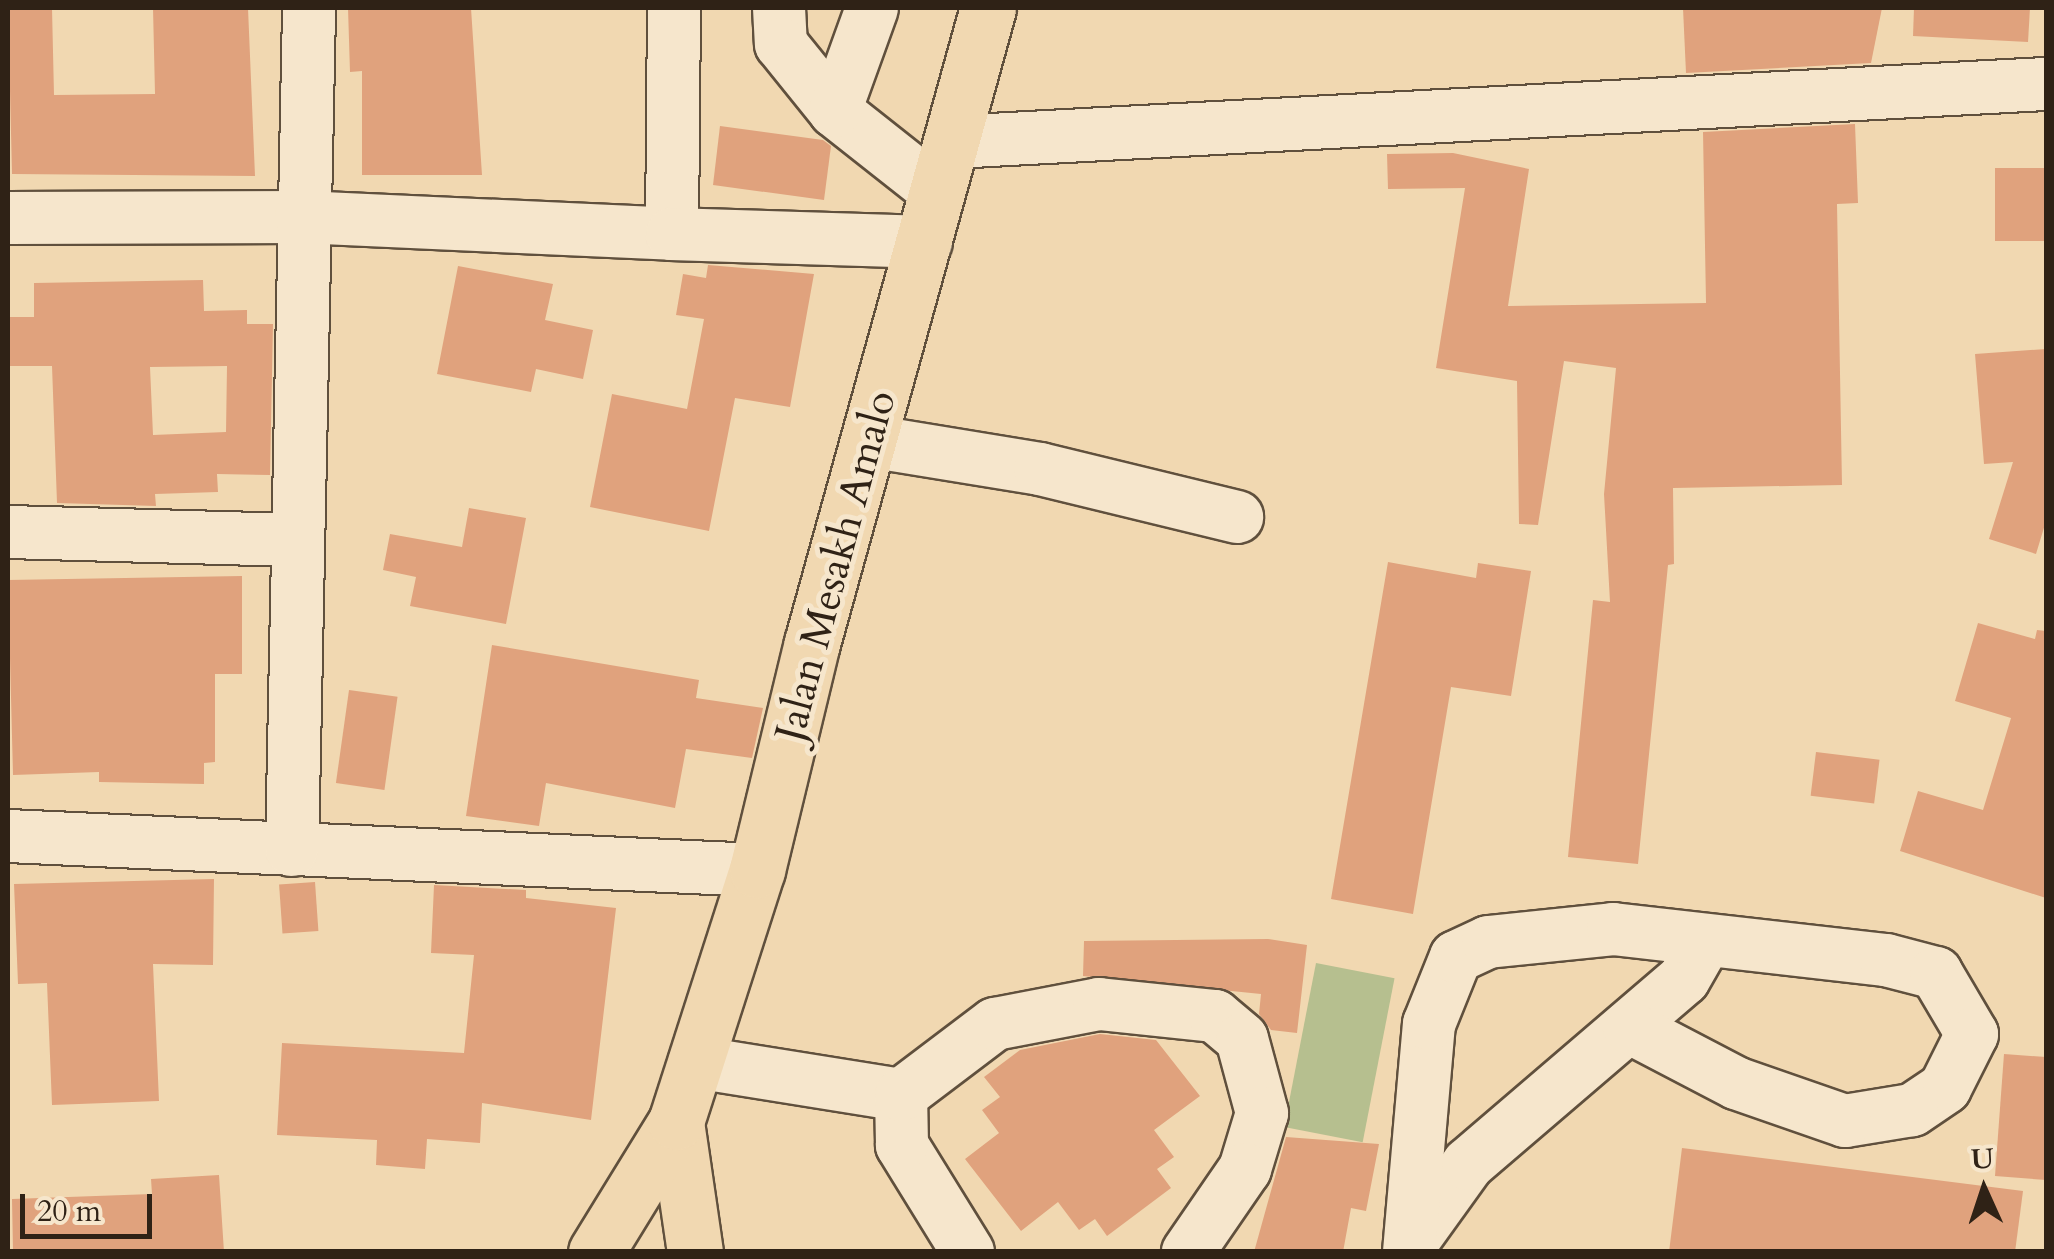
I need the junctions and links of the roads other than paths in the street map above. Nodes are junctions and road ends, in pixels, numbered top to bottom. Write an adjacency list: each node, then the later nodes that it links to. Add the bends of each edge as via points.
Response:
1 (309, 8): 9 (street)
2 (674, 8): 11 (street)
3 (779, 8): 7 (street, via 781,44)
4 (872, 8): 7 (street)
5 (988, 8): 8 (main road, Jalan Mesakh Amalo)
6 (2046, 84): 8 (street)
7 (835, 112): 8 (street)
8 (939, 192): 11 (street); 12 (main road, Jalan Mesakh Amalo)
9 (300, 217): 10 (street); 11 (street); 15 (street)
10 (8, 218)
11 (672, 234)
12 (869, 441): 13 (street, via 1040,469); 18 (main road, Jalan Mesakh Amalo)
13 (1237, 517)
14 (8, 532): 15 (street)
15 (294, 540): 17 (street)
16 (8, 836): 17 (street)
17 (292, 850): 18 (street)
18 (757, 870): 21 (main road, Jalan Mesakh Amalo)
19 (1705, 942): 20 (street, via 1684,978); 20 (street, via 1936,973 1972,1034 1945,1088 1912,1110 1844,1121 1736,1083); 24 (street, via 1614,929 1488,942 1456,958 1429,1024)
20 (1630, 1027): 24 (street, via 1468,1164)
21 (695, 1062): 22 (street); 23 (main road, Jalan Mesakh Amalo)
22 (901, 1094): 27 (street, via 902,1145); 28 (street, via 995,1024 1099,1004 1215,1016 1242,1039 1262,1113 1245,1169)
23 (676, 1122): 25 (main road, Jalan Mesakh Amalo); 26 (main road, Jalan Mesakh Amalo)
24 (1410, 1248)
25 (596, 1252)
26 (695, 1252)
27 (968, 1252)
28 (1188, 1252)

